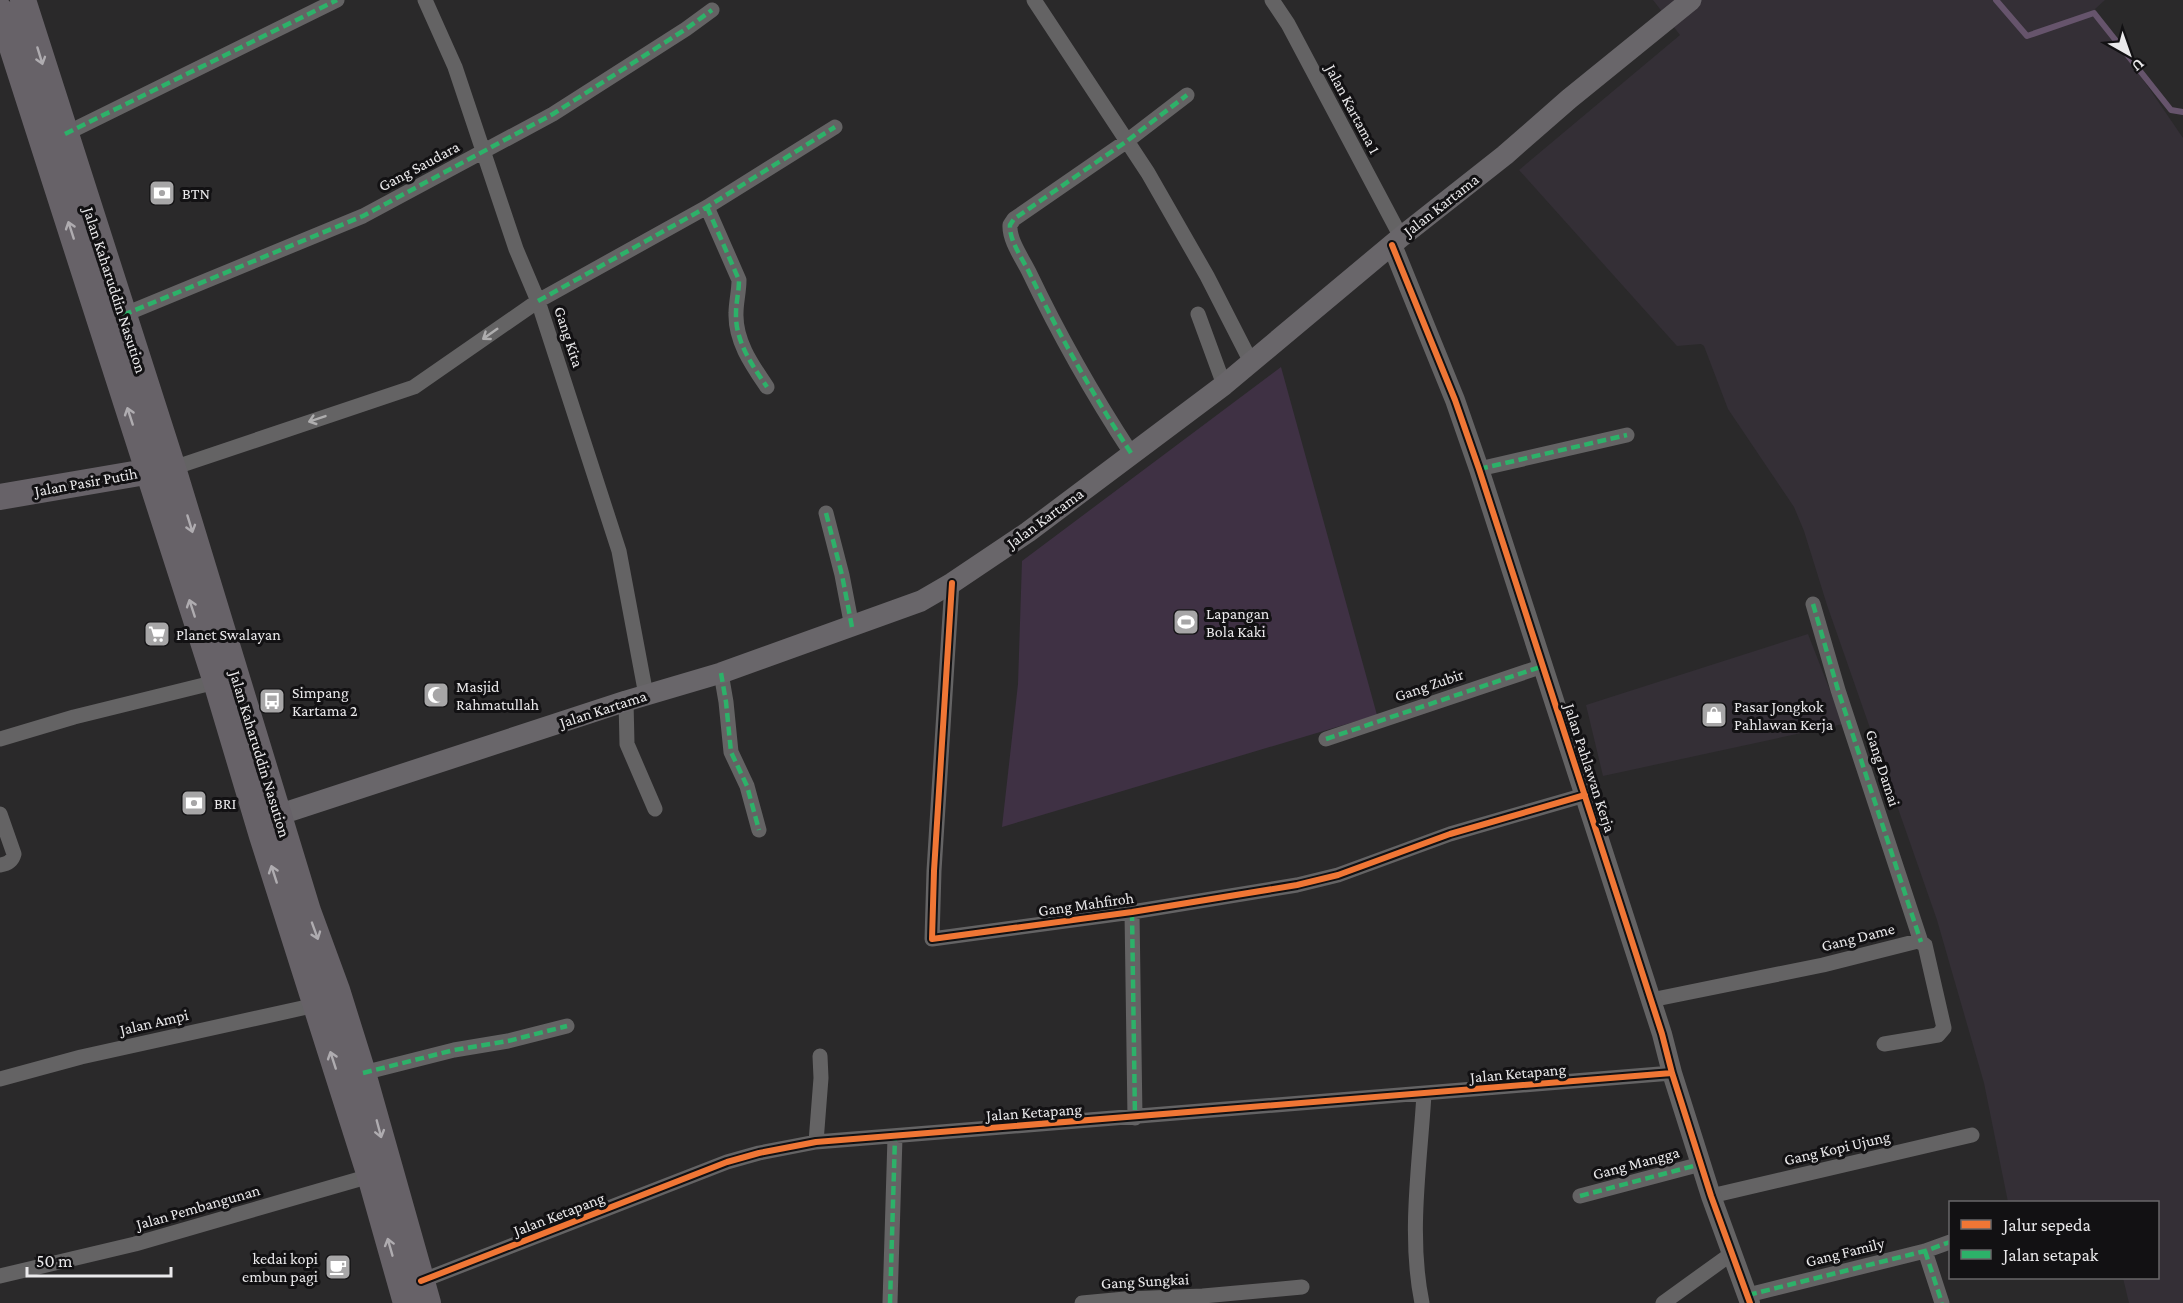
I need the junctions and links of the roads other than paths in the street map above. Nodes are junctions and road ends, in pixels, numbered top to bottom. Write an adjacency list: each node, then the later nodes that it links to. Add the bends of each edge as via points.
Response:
1 (23, 0): 11 (highway, Jalan Kaharuddin Nasution, one-way to 11)
2 (338, 0): 11 (street)
3 (425, 0): 13 (street, Gang Kita, via 455,67)
4 (1034, 0): 12 (street)
5 (1272, 0): 15 (street, Jalan Kartama 1, via 1288,24)
6 (1691, 0): 15 (main road, Jalan Kartama)
7 (0, 10): 25 (highway, Jalan Kaharuddin Nasution, one-way to 7)
8 (712, 10): 13 (street, Gang Saudara, via 553,114)
9 (1187, 95): 12 (street)
10 (835, 128): 14 (street)
11 (65, 134): 18 (highway, Jalan Kaharuddin Nasution)
12 (1127, 141): 19 (street, via 1208,276); 23 (street, via 1014,219 1010,231 1074,359)
13 (484, 152): 16 (street, Gang Kita); 18 (street, Gang Saudara, via 363,216)
14 (707, 207): 16 (street); 21 (street, via 739,280 739,336)
15 (1396, 241): 19 (main road, Jalan Kartama); 24 (street, Jalan Pahlawan Kerja)
16 (538, 301): 25 (street, one-way to 25, via 414,387); 34 (street, Gang Kita, via 619,551)
17 (1198, 314): 20 (street)
18 (123, 315): 25 (highway, Jalan Kaharuddin Nasution)
19 (1251, 362): 20 (main road, Jalan Kartama)
20 (1224, 385): 23 (main road, Jalan Kartama)
21 (766, 387)
22 (1627, 435): 24 (street)
23 (1131, 453): 28 (main road, Jalan Kartama, via 1028,532)
24 (1479, 469): 31 (street, Jalan Pahlawan Kerja)
25 (160, 470): 26 (highway, Jalan Pasir Putih); 33 (highway, Jalan Kaharuddin Nasution, one-way to 25); 40 (highway, Jalan Kaharuddin Nasution, one-way to 40, via 227,641)
26 (0, 497)
27 (826, 513): 30 (street)
28 (952, 583): 30 (main road, Jalan Kartama, via 921,601); 43 (street, Gang Mahfiroh, via 932,939)
29 (1813, 604): 44 (street, Gang Damai)
30 (852, 627): 32 (main road, Jalan Kartama)
31 (1543, 666): 36 (street, Gang Zubir); 37 (street, Jalan Pahlawan Kerja)
32 (721, 673): 34 (main road, Jalan Kartama); 41 (street, via 731,752 747,786)
33 (216, 682): 35 (street); 46 (highway, Jalan Kaharuddin Nasution, one-way to 33)
34 (636, 698): 38 (street, Gang Kita, via 627,744); 40 (main road, Jalan Kartama)
35 (0, 739)
36 (1326, 739)
37 (1585, 795): 43 (street, Gang Mahfiroh, via 1450,834 1338,875); 45 (street, Jalan Pahlawan Kerja)
38 (655, 809)
39 (0, 814): 42 (street, via 14,854 8,864)
40 (278, 815): 50 (highway, Jalan Kaharuddin Nasution, one-way to 50)
41 (759, 830)
42 (0, 865)
43 (1132, 912): 54 (street)
44 (1922, 942): 45 (street, Gang Dame); 48 (street, via 1944,1028 1938,1035)
45 (1651, 1000): 51 (street, Jalan Pahlawan Kerja)
46 (316, 1005): 52 (street, Jalan Ampi); 59 (highway, Jalan Kaharuddin Nasution, one-way to 46)
47 (567, 1026): 50 (street)
48 (1884, 1044)
49 (820, 1056): 57 (street)
50 (363, 1073): 67 (highway, Jalan Kaharuddin Nasution, one-way to 67)
51 (1672, 1073): 53 (street, Jalan Ketapang); 58 (street, Jalan Pahlawan Kerja)
52 (0, 1079)
53 (1424, 1094): 54 (street, Jalan Ketapang); 73 (street, via 1416,1262)
54 (1135, 1118): 56 (street, Jalan Ketapang)
55 (1972, 1135): 61 (street, Gang Kopi Ujung)
56 (895, 1137): 57 (street, Jalan Ketapang); 71 (street)
57 (816, 1142): 67 (street, Jalan Ketapang, via 728,1162)
58 (1701, 1164): 60 (street, Gang Mangga); 61 (street, Jalan Pahlawan Kerja)
59 (370, 1176): 65 (street, Jalan Pembangunan, via 135,1244); 70 (highway, Jalan Kaharuddin Nasution, one-way to 59)
60 (1580, 1196)
61 (1711, 1196): 64 (street, Jalan Pahlawan Kerja)
62 (1949, 1242): 63 (street, Gang Family)
63 (1925, 1251): 68 (street, Gang Family); 75 (street)
64 (1731, 1254): 68 (street, Jalan Pahlawan Kerja); 74 (street)
65 (0, 1276)
66 (1302, 1287): 69 (street, Gang Sungkai)
67 (424, 1292)
68 (1749, 1299)
69 (1204, 1300): 72 (street, Gang Sungkai)
70 (406, 1303)
71 (890, 1303)
72 (1083, 1303)
73 (1422, 1303)
74 (1663, 1303)
75 (1942, 1303)

